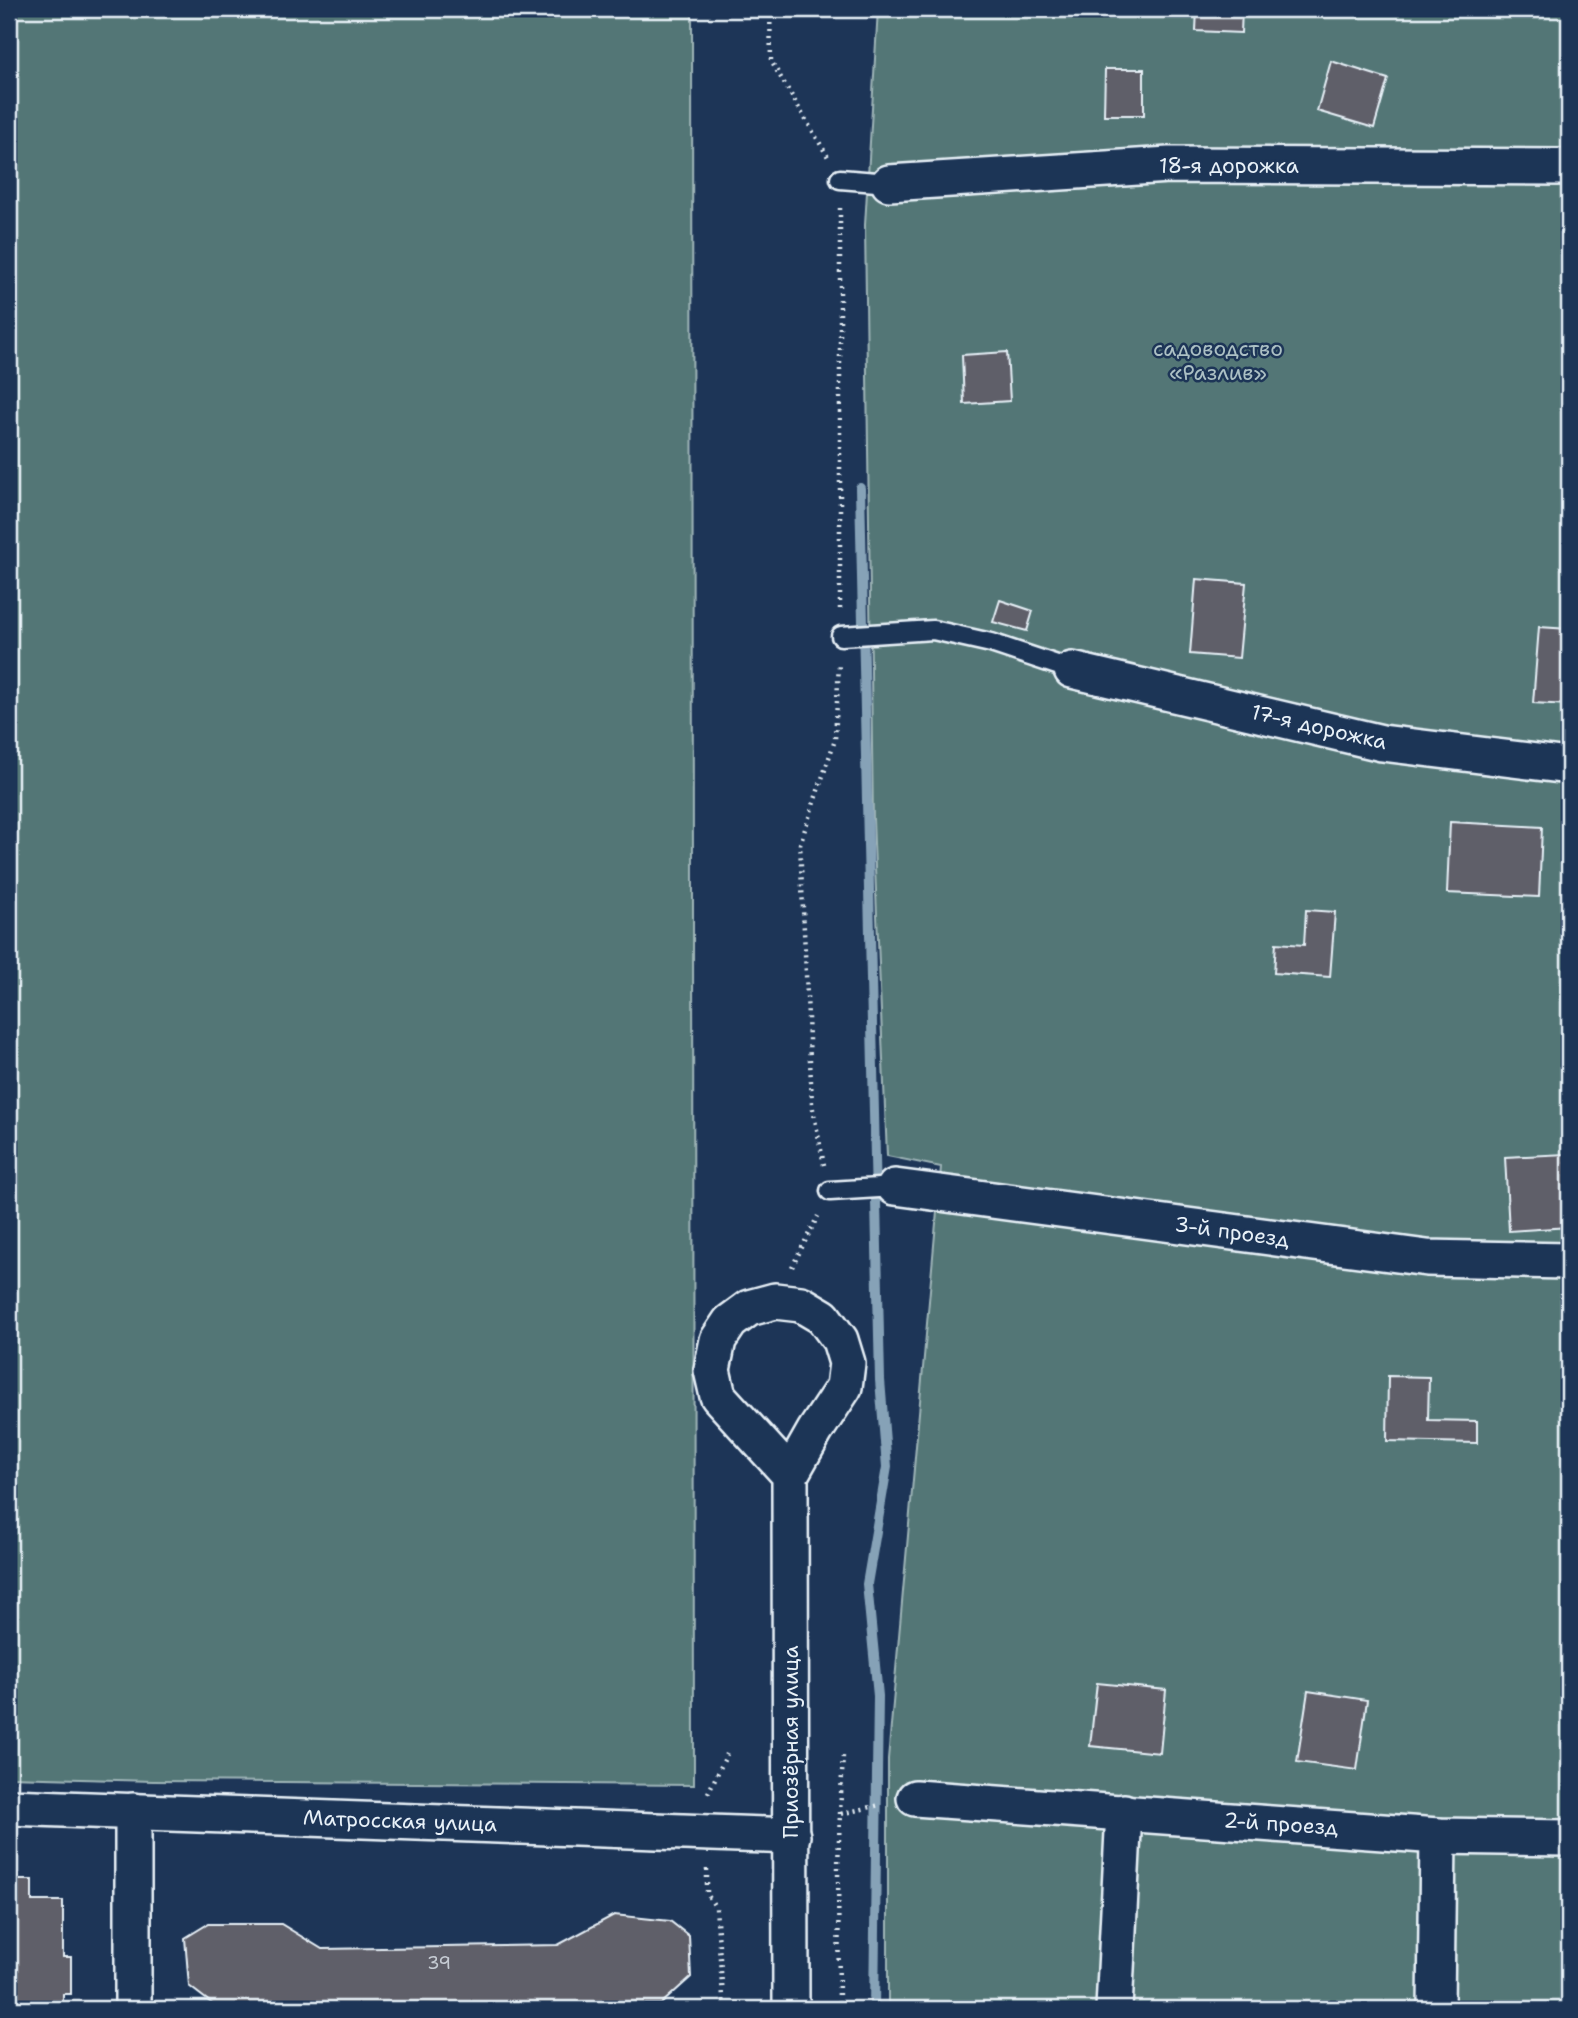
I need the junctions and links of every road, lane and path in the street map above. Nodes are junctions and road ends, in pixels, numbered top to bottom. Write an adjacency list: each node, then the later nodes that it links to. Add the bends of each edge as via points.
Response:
1 (1569, 167): 3 (street, 18-я дорожка, via 1169,165)
2 (840, 178): 3 (lane)
3 (888, 183)
4 (847, 636): 5 (lane, via 933,630 991,643)
5 (1072, 670): 6 (street, 17-я дорожка, via 1382,743)
6 (1569, 766)
7 (895, 1187): 8 (lane); 9 (street, 3-й проезд, via 1427,1258)
8 (830, 1191)
9 (1569, 1261)
10 (790, 1475): 10 (street, via 844,1387 847,1363 840,1340 823,1317 801,1304 775,1301 749,1308 730,1322 718,1339 712,1370 718,1396); 19 (street, Приозёрная улица)
11 (727, 1754): 13 (path)
12 (843, 1755): 18 (path)
13 (708, 1793)
14 (900, 1801): 17 (street, 2-й проезд); 18 (path)
15 (9, 1807): 16 (street, Матросская улица)
16 (133, 1811): 19 (street, Матросская улица); 23 (street)
17 (1124, 1812): 20 (street, 2-й проезд); 27 (street)
18 (840, 1814): 26 (path)
19 (792, 1836): 25 (street, Приозёрная улица)
20 (1438, 1836): 21 (street, 2-й проезд); 28 (street)
21 (1569, 1838)
22 (707, 1860): 24 (path, via 707,1894 716,1908)
23 (133, 2009)
24 (724, 2009)
25 (791, 2009)
26 (839, 2009)
27 (1114, 2009)
28 (1436, 2009)

